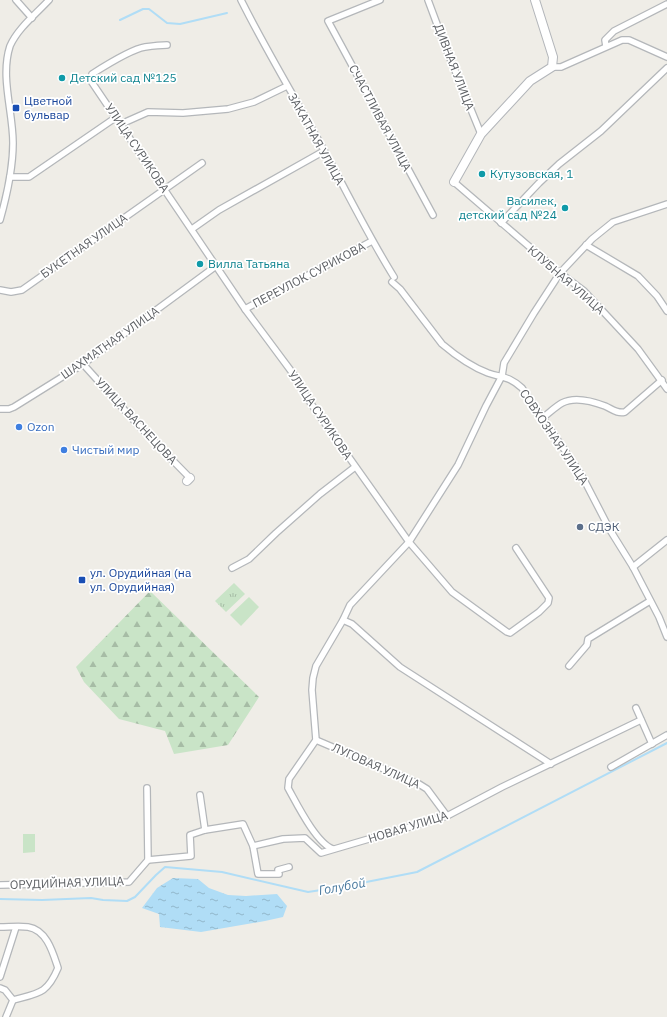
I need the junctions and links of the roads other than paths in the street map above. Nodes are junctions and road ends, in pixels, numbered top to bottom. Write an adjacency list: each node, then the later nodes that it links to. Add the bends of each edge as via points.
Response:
1 (16, 0): 8 (street)
2 (49, 0): 8 (street)
3 (241, 0): 14 (street, ЗАКАТНАЯ УЛИЦА)
4 (380, 0): 24 (street, СЧАСТЛИВАЯ УЛИЦА, via 328,21)
5 (428, 0): 17 (street, ДИВНАЯ УЛИЦА)
6 (534, 0): 12 (street, via 553,57)
7 (667, 4): 10 (street, via 614,31 605,40)
8 (32, 18): 20 (street, via 10,46 4,72 13,141)
9 (166, 45): 15 (street, УЛИЦА СУРИКОВА, via 143,47 92,74 91,81)
10 (606, 46): 11 (street, via 629,40); 12 (street, via 561,67)
11 (667, 57)
12 (552, 67): 17 (street, via 530,81)
13 (667, 68): 26 (street, via 601,131 554,169)
14 (287, 86): 16 (street, via 254,102 228,109 148,112); 18 (street, ЗАКАТНАЯ УЛИЦА)
15 (115, 118): 16 (street, УЛИЦА СУРИКОВА); 20 (street, via 28,177)
16 (121, 124): 22 (street, УЛИЦА СУРИКОВА)
17 (481, 134): 21 (street)
18 (324, 151): 27 (street, via 220,210); 28 (street, ЗАКАТНАЯ УЛИЦА)
19 (202, 163): 22 (street, БУКЕТНАЯ УЛИЦА)
20 (10, 177): 25 (street)
21 (454, 182): 26 (street, КЛУБНАЯ УЛИЦА)
22 (164, 190): 27 (street, УЛИЦА СУРИКОВА); 33 (street, БУКЕТНАЯ УЛИЦА, via 22,290)
23 (667, 204): 29 (street, via 613,222)
24 (433, 215)
25 (0, 220)
26 (501, 223): 31 (street, КЛУБНАЯ УЛИЦА)
27 (192, 229): 30 (street, УЛИЦА СУРИКОВА)
28 (372, 240): 32 (street, ЗАКАТНАЯ УЛИЦА); 34 (street, ПЕРЕУЛОК СУРИКОВА)
29 (586, 245): 31 (street); 35 (street, via 638,276)
30 (216, 266): 34 (street, УЛИЦА СУРИКОВА); 36 (street, ШАХМАТНАЯ УЛИЦА)
31 (560, 273): 37 (street, via 504,363); 38 (street, КЛУБНАЯ УЛИЦА, via 612,320)
32 (393, 280): 37 (street, СОВХОЗНАЯ УЛИЦА, via 446,347 487,372)
33 (0, 290)
34 (245, 309): 42 (street, УЛИЦА СУРИКОВА, via 297,379 307,398)
35 (667, 311)
36 (83, 364): 40 (street, ШАХМАТНАЯ УЛИЦА, via 14,407); 43 (street, УЛИЦА ВАСНЕЦОВА)
37 (502, 376): 41 (street, СОВХОЗНАЯ УЛИЦА, via 513,380 522,388); 45 (street, via 458,466)
38 (662, 380): 39 (street, КЛУБНАЯ УЛИЦА); 41 (street, via 625,412 620,413 584,400 572,399)
39 (667, 389)
40 (0, 409)
41 (542, 418): 47 (street, СОВХОЗНАЯ УЛИЦА, via 581,474 610,530)
42 (355, 467): 45 (street, УЛИЦА СУРИКОВА); 48 (street, via 320,494 249,559)
43 (188, 480)
44 (667, 540): 47 (street)
45 (409, 542): 46 (street, УЛИЦА СУРИКОВА, via 452,592 510,633 539,612 548,603 549,598); 50 (street, via 350,605)
46 (516, 548)
47 (633, 567): 49 (street, СОВХОЗНАЯ УЛИЦА)
48 (232, 568)
49 (650, 601): 51 (street, СОВХОЗНАЯ УЛИЦА); 52 (street, via 588,639 587,645)
50 (343, 620): 56 (street, via 316,666 313,678); 58 (street, via 352,624 400,667)
51 (667, 637)
52 (569, 666)
53 (636, 708): 54 (street)
54 (641, 720): 57 (street); 58 (street, НОВАЯ УЛИЦА)
55 (667, 735): 57 (street)
56 (316, 740): 62 (street, ЛУГОВАЯ УЛИЦА, via 427,789); 65 (street, via 289,779 288,788 322,843)
57 (652, 744): 59 (street)
58 (551, 764): 62 (street, НОВАЯ УЛИЦА)
59 (610, 767)
60 (147, 788): 66 (street)
61 (200, 795): 63 (street)
62 (447, 816): 65 (street, НОВАЯ УЛИЦА)
63 (205, 830): 64 (street, via 243,824); 66 (street, via 190,835 192,856)
64 (253, 846): 65 (street, via 283,839 305,838 321,852); 67 (street, via 258,874 279,874 278,870)
65 (333, 849)
66 (148, 860): 68 (street, ОРУДИЙНАЯ УЛИЦА, via 129,882)
67 (289, 867)
68 (0, 885)
69 (0, 927): 70 (street)
70 (16, 927): 71 (street); 73 (street, via 30,927 44,936 58,968 53,980 43,991)
71 (0, 977)
72 (0, 988): 73 (street)
73 (13, 1000): 74 (street)
74 (6, 1017)

